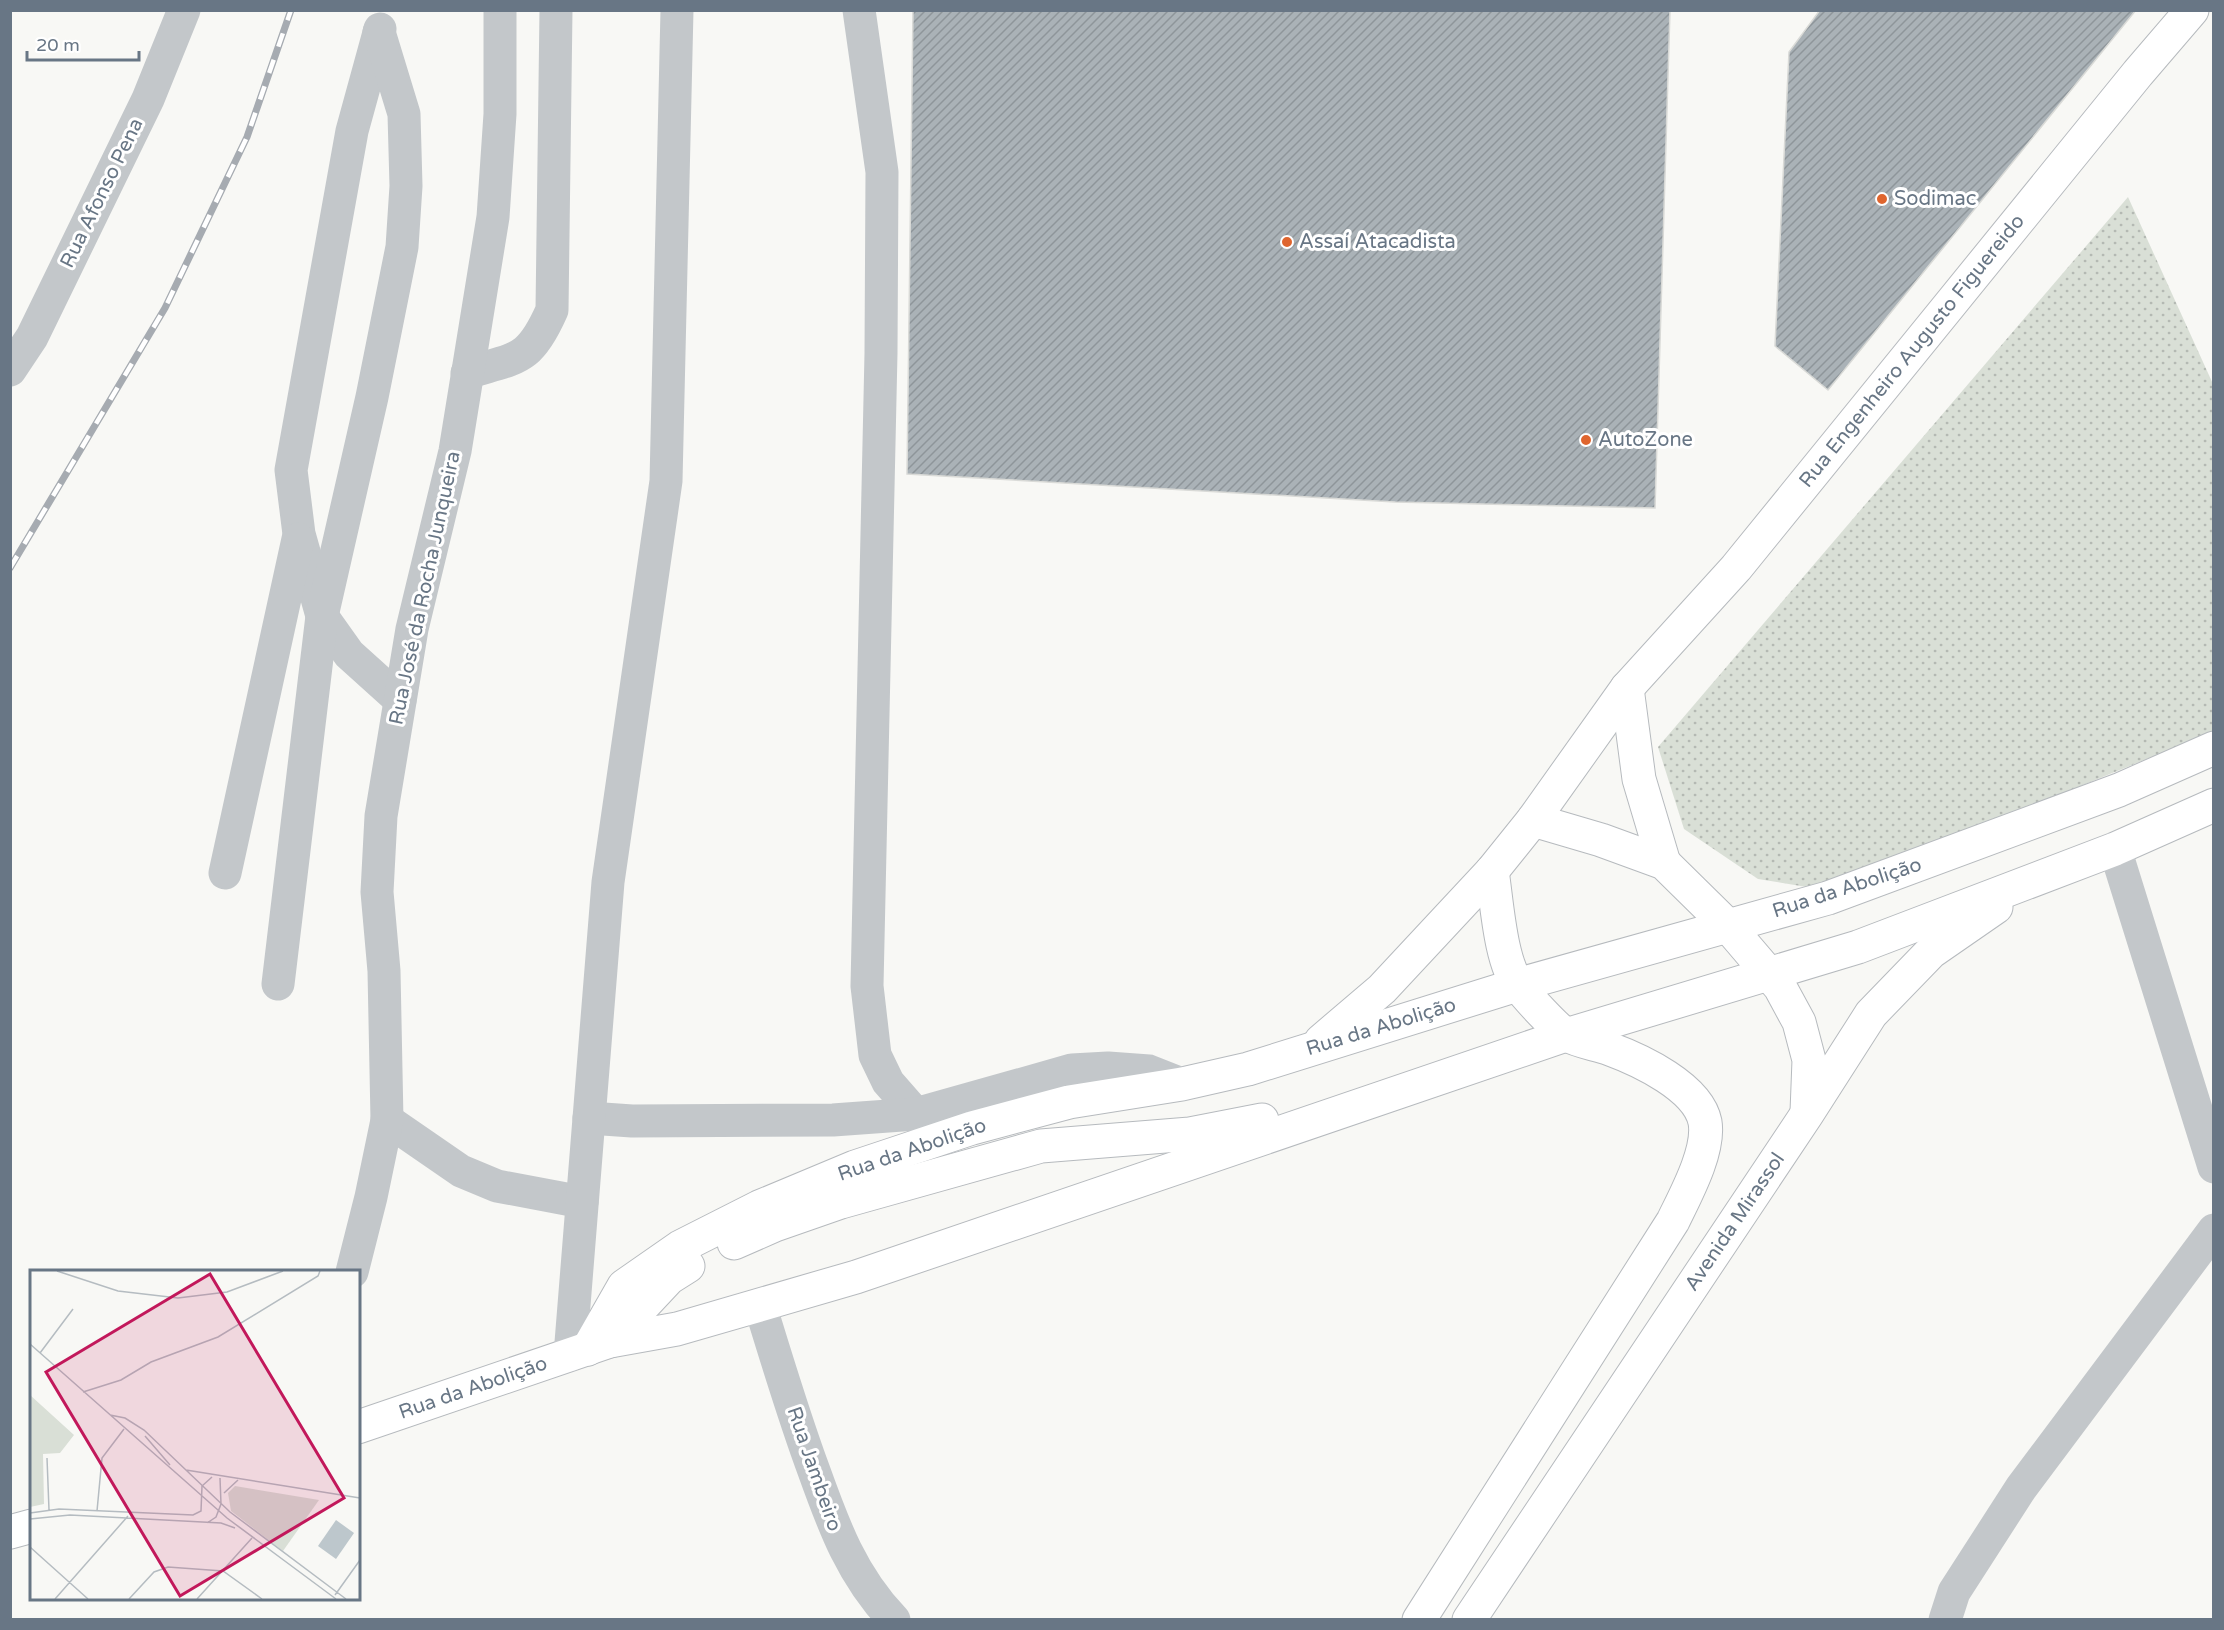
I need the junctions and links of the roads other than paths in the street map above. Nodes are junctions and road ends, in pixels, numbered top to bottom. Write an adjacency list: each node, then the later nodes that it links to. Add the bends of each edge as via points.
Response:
1 (184, 10): 8 (street, Rua Afonso Pena, via 148,99 32,337)
2 (500, 10): 9 (street, Rua José da Rocha Junqueira, via 500,114 493,217)
3 (556, 10): 9 (street, via 552,310 539,338 523,355)
4 (677, 10): 32 (street, via 666,481 608,882)
5 (858, 10): 30 (street, via 882,172 867,986 875,1055 888,1082)
6 (2192, 10): 12 (main road, Rua Engenheiro Augusto Figuereido, via 1736,568)
7 (382, 21): 10 (street, via 352,130 291,470); 11 (street, via 404,114 406,186 402,246)
8 (10, 370)
9 (467, 373): 13 (street, Rua José da Rocha Junqueira, via 455,451 412,629)
10 (299, 534): 11 (street); 20 (street)
11 (322, 616): 13 (street, via 349,654); 24 (street)
12 (1627, 688): 16 (main road, Rua Engenheiro Augusto Figuereido); 18 (main road, via 1639,779)
13 (400, 700): 33 (street, Rua José da Rocha Junqueira, via 381,816 377,892 384,971)
14 (2214, 748): 22 (main road, Rua da Abolição, via 2119,790 1957,851 1828,897)
15 (2214, 805): 17 (main road, Rua da Abolição)
16 (1533, 820): 18 (main road); 19 (main road, Rua Engenheiro Augusto Figuereido)
17 (2115, 849): 21 (main road, Rua da Abolição); 34 (street)
18 (1664, 863): 22 (main road)
19 (1492, 871): 25 (main road, via 1503,948); 27 (main road, Rua Engenheiro Augusto Figuereido, via 1382,988)
20 (225, 873)
21 (2050, 875): 23 (main road, Rua da Abolição, via 1858,947); 31 (main road, Avenida Mirassol, via 1931,952 1871,1014)
22 (1728, 926): 23 (main road); 25 (main road, Rua da Abolição)
23 (1768, 974): 26 (main road, Rua da Abolição); 31 (main road, via 1780,987 1799,1022 1809,1060)
24 (278, 984)
25 (1517, 985): 26 (main road); 27 (main road, Rua da Abolição)
26 (1566, 1035): 28 (main road, Rua da Abolição); 44 (main road, via 1660,1071 1694,1100 1705,1122 1703,1144 1692,1182 1673,1221)
27 (1312, 1049): 29 (main road, Rua da Abolição)
28 (1486, 1063): 38 (main road, Rua da Abolição, via 856,1277); 39 (main road, via 1452,1062 1323,1103 1216,1131 1041,1146 842,1202 775,1225 700,1259 669,1278)
29 (1182, 1084): 30 (street, via 1149,1071 1072,1070); 39 (main road, Rua da Abolição, via 1069,1102 972,1128 855,1167 759,1207 680,1247 624,1286)
30 (916, 1114): 32 (street, via 833,1120)
31 (1807, 1114): 45 (main road, Avenida Mirassol)
32 (589, 1118): 35 (street)
33 (387, 1120): 35 (street, via 461,1171 498,1186); 37 (street, Rua José da Rocha Junqueira)
34 (2214, 1167)
35 (582, 1202): 39 (street)
36 (2214, 1230): 46 (street, via 2021,1488 1954,1592)
37 (353, 1270)
38 (760, 1305): 39 (main road, Rua da Abolição, via 677,1329); 43 (street, Rua Jambeiro, via 838,1540 873,1598)
39 (589, 1348): 40 (main road, Rua da Abolição)
40 (360, 1426)
41 (30, 1527): 42 (main road)
42 (10, 1532)
43 (894, 1620)
44 (1419, 1620)
45 (1469, 1620)
46 (1944, 1620)

